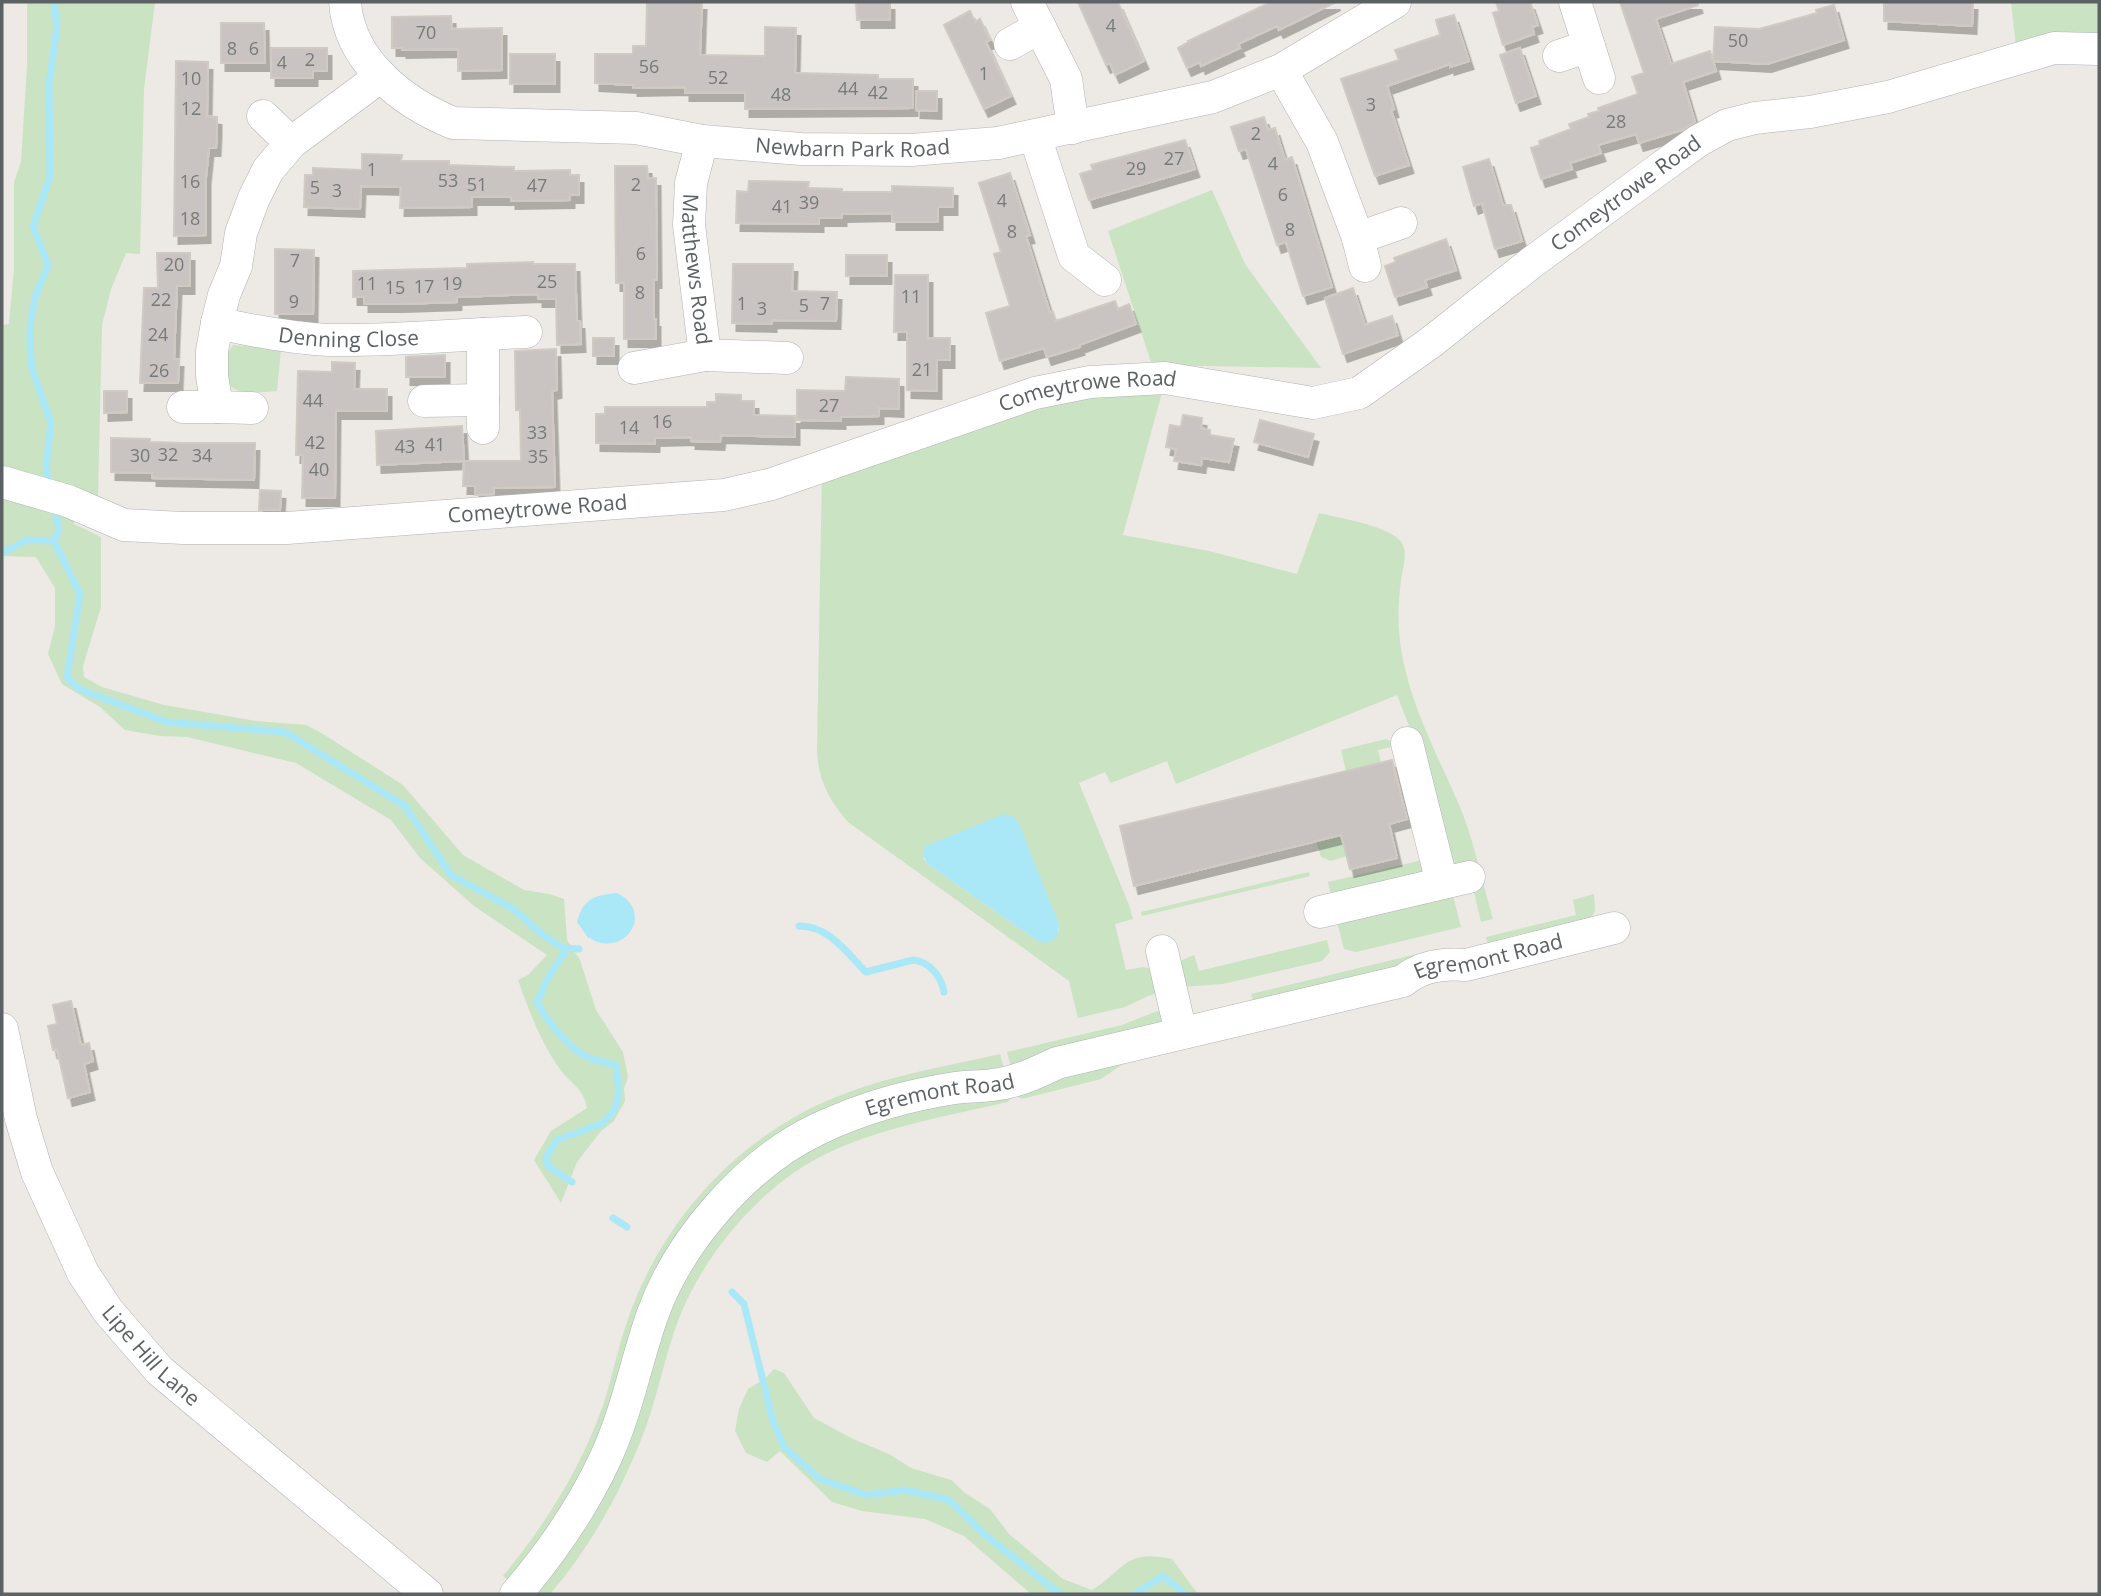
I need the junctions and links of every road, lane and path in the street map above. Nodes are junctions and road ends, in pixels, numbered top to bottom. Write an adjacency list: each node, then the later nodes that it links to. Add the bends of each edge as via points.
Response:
1 (345, 2): 10 (street, Newbarn Park Road, via 357,42)
2 (1395, 2): 9 (street, Newbarn Park Road)
3 (1575, 2): 6 (street)
4 (1034, 15): 5 (street); 13 (street, via 1066,79)
5 (1010, 44)
6 (1589, 46): 8 (street); 11 (street)
7 (2099, 49): 29 (street, Comeytrowe Road, via 2054,48 1888,97 1727,125 1645,179 1359,393 1313,403 1165,378 1090,382 1035,393 772,484 724,495 288,528 124,525 68,501)
8 (1559, 56)
9 (1281, 70): 13 (street, Newbarn Park Road, via 1213,97); 17 (street, via 1322,142 1361,252)
10 (381, 76): 15 (street, Newbarn Park Road, via 405,98 453,123 636,128); 16 (street)
11 (1599, 78)
12 (263, 116): 16 (street)
13 (1073, 128): 14 (street, Newbarn Park Road)
14 (1035, 136): 15 (street, Newbarn Park Road, via 901,150 801,149); 18 (street, via 1074,256)
15 (702, 141): 22 (street, Matthews Road, via 691,183 688,225)
16 (290, 143): 19 (street, via 268,170 254,198)
17 (1401, 223)
18 (1105, 280)
19 (217, 323): 21 (street, Denning Close, via 325,340); 27 (street, via 212,351)
20 (526, 332): 21 (street, Denning Close)
21 (483, 334): 25 (street, via 483,414)
22 (705, 355): 23 (street, Matthews Road); 24 (street, Matthews Road)
23 (787, 358)
24 (634, 369)
25 (424, 401)
26 (183, 407): 27 (street)
27 (216, 407): 28 (street)
28 (252, 408)
29 (2, 482)
30 (1407, 743): 31 (street, via 1456,880)
31 (1320, 912)
32 (1614, 929): 35 (street, Egremont Road, via 1466,965 1433,966 1415,971 1403,981)
33 (1162, 951): 35 (street)
34 (2, 1029): 36 (street, Lipe Hill Lane, via 37,1172 83,1273 108,1311 160,1371)
35 (1181, 1033): 37 (street, Egremont Road, via 1057,1063 994,1085 956,1087 858,1112 791,1143 754,1171 718,1208 677,1263 652,1315 632,1388 606,1456 562,1535)
36 (426, 1594)
37 (516, 1594)

